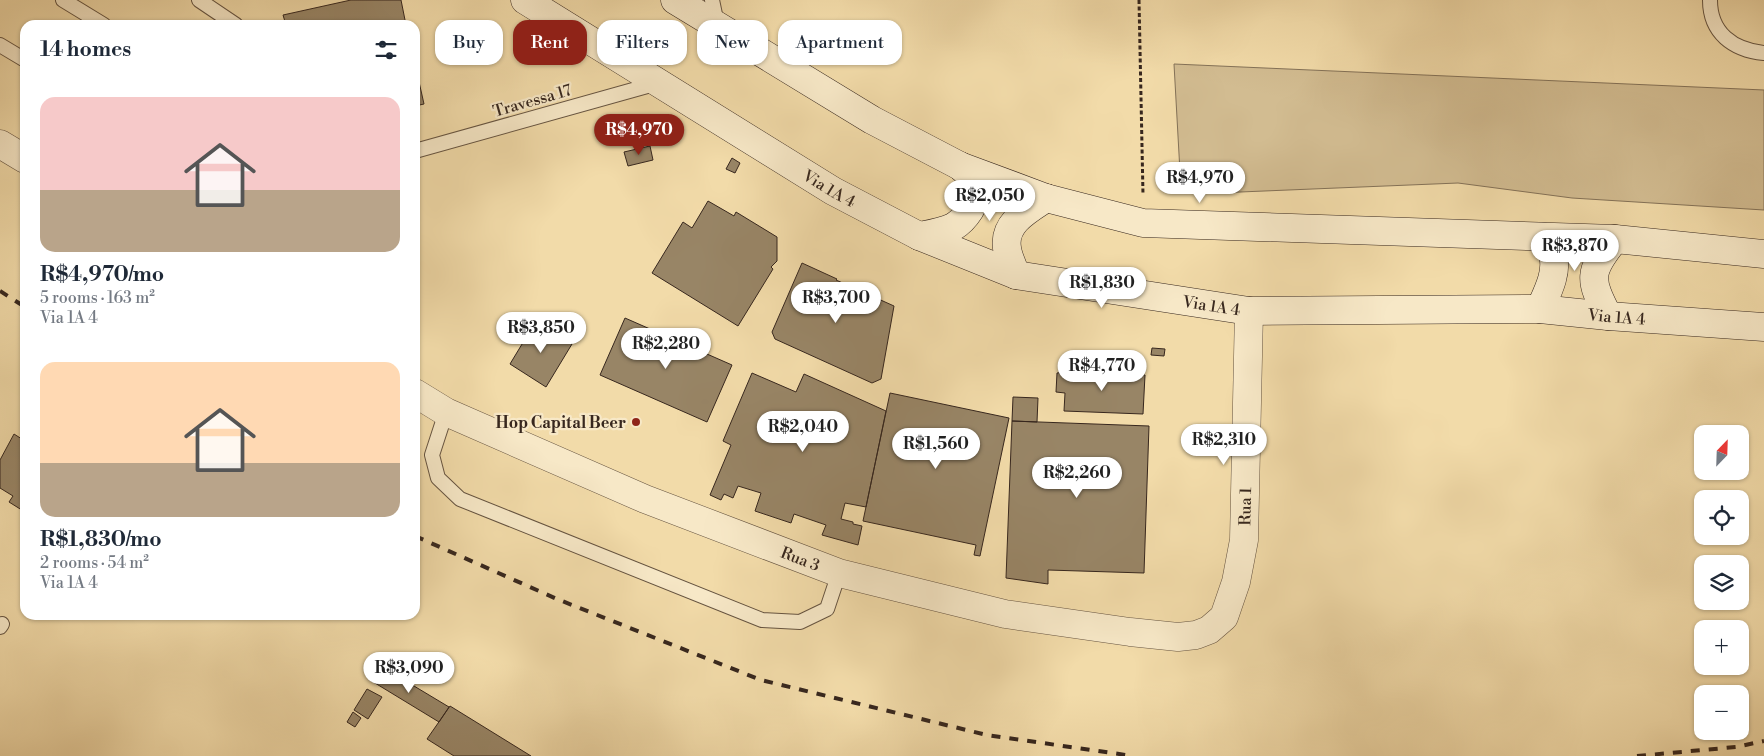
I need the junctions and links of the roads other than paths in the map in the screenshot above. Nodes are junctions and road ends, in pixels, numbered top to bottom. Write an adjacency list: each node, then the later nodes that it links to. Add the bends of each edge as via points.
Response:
1 (62, 0): 7 (lane)
2 (199, 0): 8 (lane)
3 (525, 0): 15 (main road, Via 1A 4)
4 (675, 0): 9 (main road)
5 (712, 0): 10 (lane)
6 (1710, 0): 12 (lane, via 1713,22 1720,33 1734,45)
7 (96, 20)
8 (229, 20)
9 (707, 20)
10 (716, 20)
11 (0, 44): 13 (lane)
12 (1764, 53)
13 (20, 57)
14 (768, 57): 17 (main road, via 872,120)
15 (658, 83): 16 (lane, Travessa 17); 19 (main road, Via 1A 4, via 833,191)
16 (420, 150)
17 (960, 166): 18 (main road); 19 (main road, via 971,175 976,188 974,203 967,215 954,226)
18 (1046, 198): 20 (main road, via 1143,223); 23 (main road, via 1022,214 1008,234 1007,248)
19 (919, 236): 23 (main road, Via 1A 4)
20 (1544, 237): 21 (main road); 24 (main road, via 1553,254 1554,266)
21 (1615, 239): 22 (main road); 26 (main road, via 1602,255 1594,280 1595,291)
22 (1764, 254)
23 (1016, 274): 25 (main road, Via 1A 4)
24 (1540, 309): 25 (main road, Via 1A 4); 26 (main road, Via 1A 4)
25 (1249, 311): 31 (main road, Rua 1, via 1244,540 1232,598 1224,617)
26 (1608, 316): 27 (main road, Via 1A 4)
27 (1764, 327)
28 (420, 397): 29 (main road, Rua 3)
29 (446, 412): 30 (main road, Rua 3, via 645,499); 30 (lane, via 432,455 438,478 460,499 762,620 800,622 827,608)
30 (839, 573): 31 (main road, Rua 3, via 1005,614 1168,636 1196,635)
31 (1209, 630)

